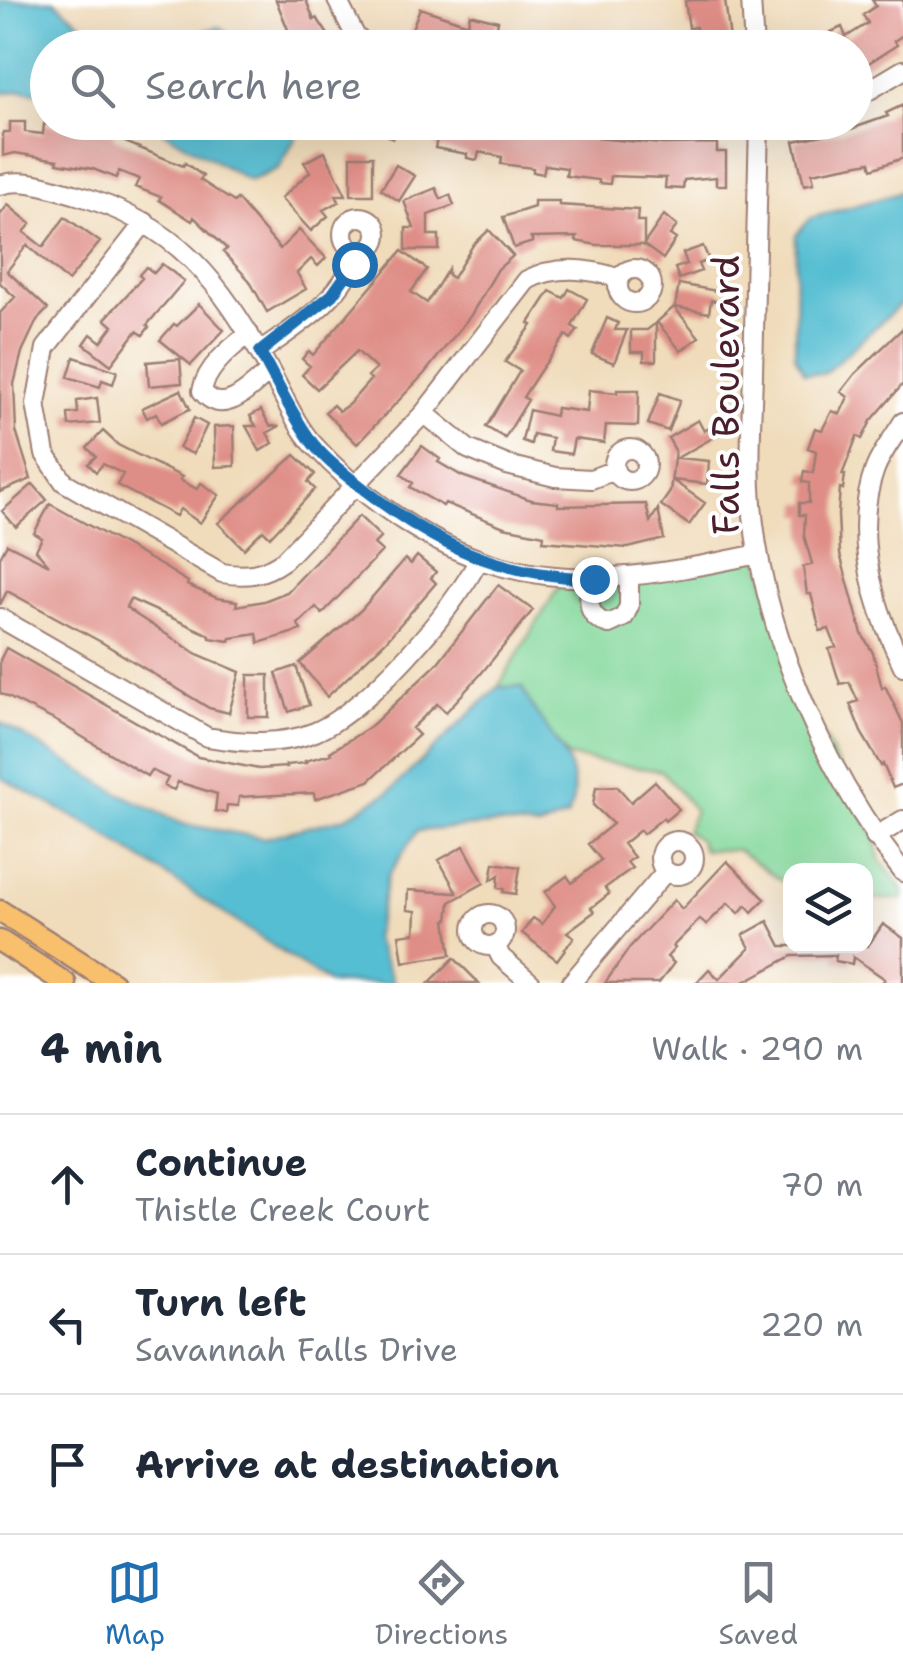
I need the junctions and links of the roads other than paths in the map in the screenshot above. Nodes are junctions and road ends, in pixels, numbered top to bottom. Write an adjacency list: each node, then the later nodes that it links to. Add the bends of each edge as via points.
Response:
1 (336, 0): 3 (street)
2 (750, 0): 4 (street)
3 (352, 30)
4 (752, 30)
5 (903, 70): 6 (street)
6 (873, 88)
7 (759, 140): 19 (street, Falls Boulevard, via 750,488)
8 (0, 185): 9 (street, via 40,185)
9 (145, 222): 12 (street, via 214,280); 18 (street, via 46,348 36,404 45,454 64,482 222,572 244,576 284,560)
10 (356, 250): 13 (street, via 332,295)
11 (620, 279): 15 (street, via 559,269 527,280)
12 (249, 334): 13 (street); 14 (street, via 204,378 202,391 219,404 231,402)
13 (260, 352): 14 (street)
14 (270, 371): 18 (street, via 311,442)
15 (424, 413): 17 (street, via 468,449 507,465 555,477 591,478); 18 (street)
16 (903, 422): 24 (street, via 876,468 864,518 875,594)
17 (615, 470)
18 (355, 482): 20 (street, via 436,540)
19 (758, 554): 21 (street); 26 (street, Falls Boulevard, via 791,673)
20 (479, 559): 22 (street); 23 (street, via 466,586 408,656 344,714 314,732 279,740 207,737)
21 (629, 577): 22 (street); 22 (street, via 629,606 624,617 608,624 590,611)
22 (590, 579)
23 (0, 618)
24 (903, 666)
25 (903, 820): 26 (street)
26 (876, 837): 28 (street, Falls Boulevard)
27 (666, 871): 35 (street)
28 (903, 872)
29 (0, 911): 33 (main road)
30 (0, 942): 32 (main road)
31 (496, 945): 34 (street)
32 (65, 983)
33 (113, 983)
34 (531, 983)
35 (571, 983)

